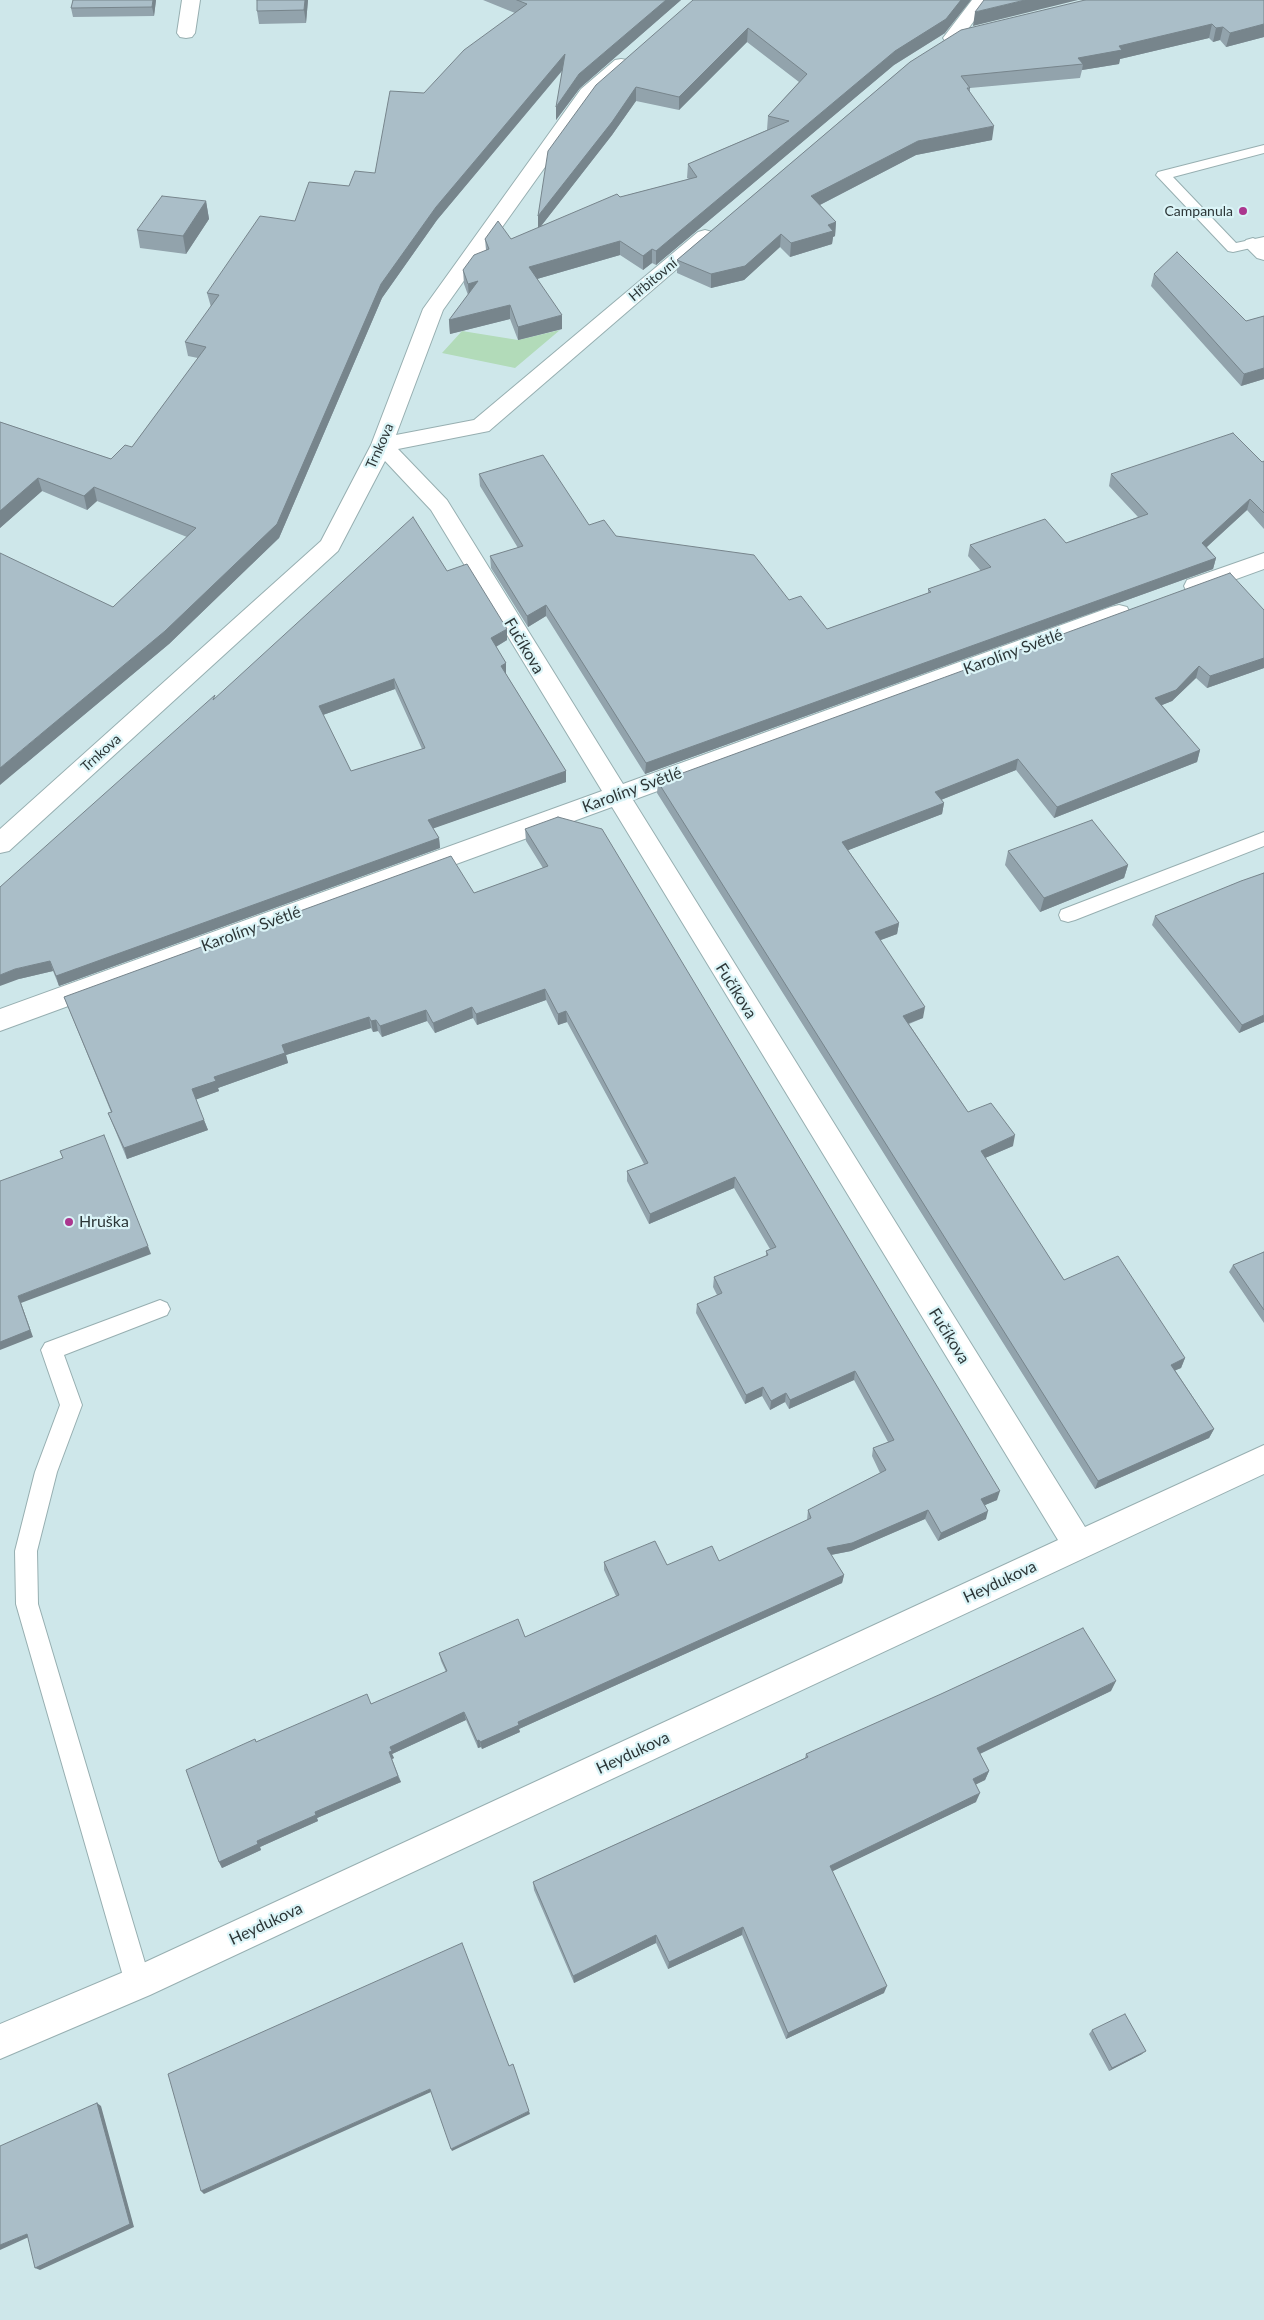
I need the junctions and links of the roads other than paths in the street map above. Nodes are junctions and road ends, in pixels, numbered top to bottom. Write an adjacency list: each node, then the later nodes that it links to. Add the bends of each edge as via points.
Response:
1 (191, 0): 4 (street)
2 (981, 0): 3 (street, via 945,42)
3 (980, 31)
4 (186, 33)
5 (638, 49): 9 (street, Trnkova, via 588,93 433,309)
6 (1264, 149): 8 (lane, via 1163,175 1233,248)
7 (721, 222): 9 (street, Hřbitovní, via 481,426)
8 (1260, 246)
9 (382, 445): 13 (street, Fučíkova, via 439,505); 15 (street, Trnkova, via 330,546)
10 (1264, 561): 11 (street)
11 (1170, 595)
12 (1142, 605): 13 (street, Karolíny Světlé)
13 (616, 796): 17 (street, Karolíny Světlé); 20 (street, Fučíkova)
14 (1264, 839): 16 (lane)
15 (0, 844)
16 (1068, 915)
17 (0, 1020)
18 (160, 1309): 21 (lane, via 52,1350 71,1404 46,1472 26,1551 27,1604)
19 (1264, 1459): 20 (street, Heydukova)
20 (1080, 1545): 21 (street, Heydukova)
21 (138, 1983): 22 (street, Heydukova)
22 (0, 2042)

